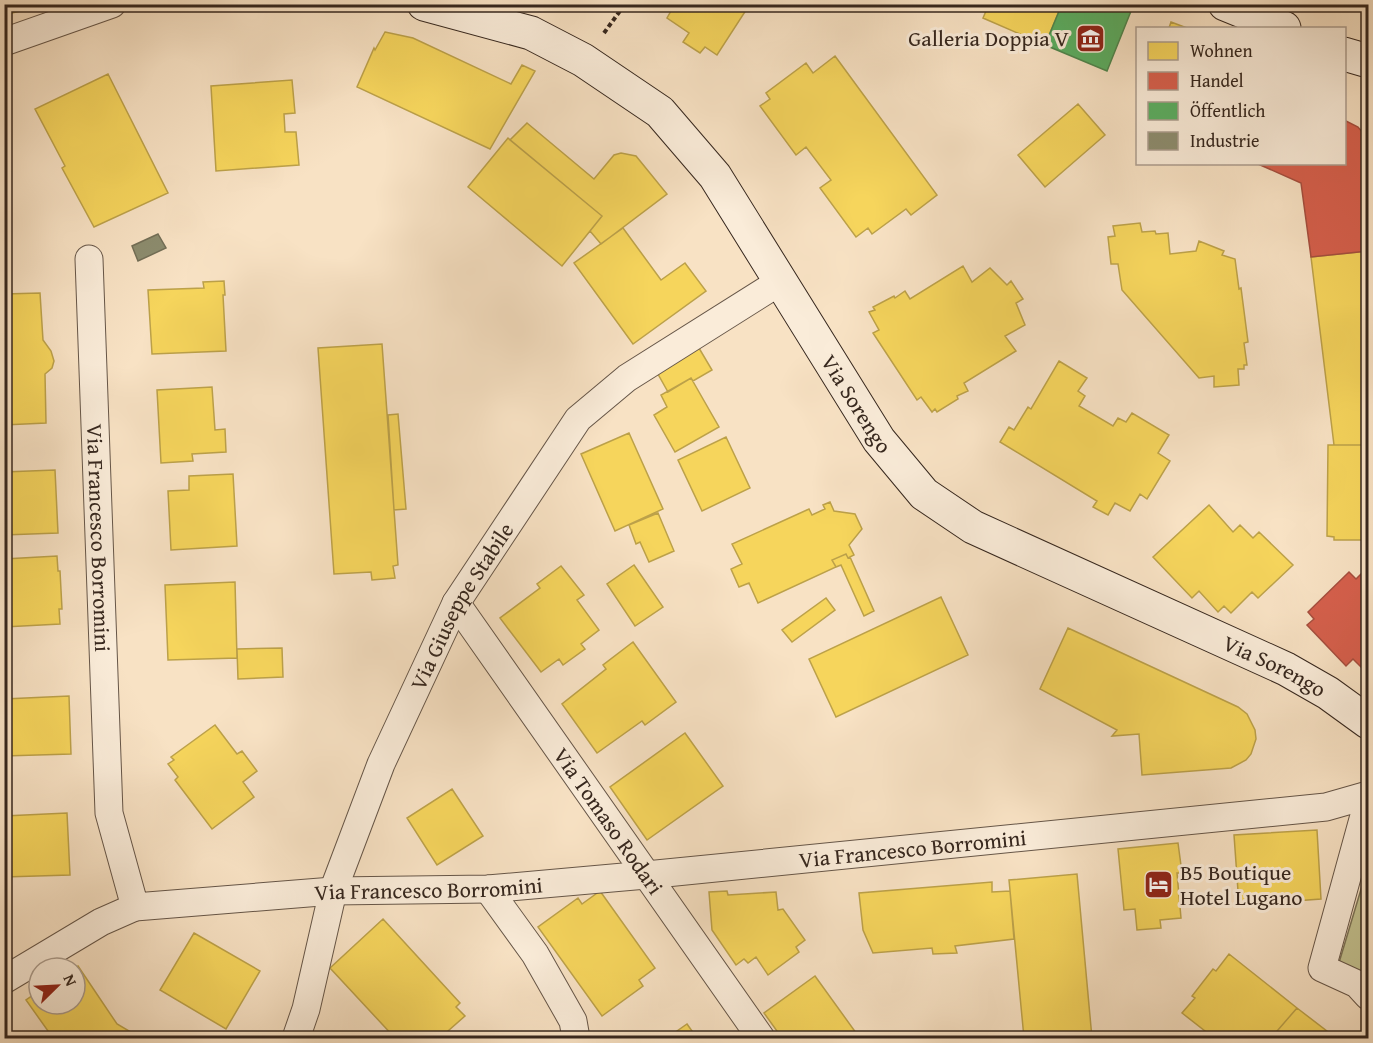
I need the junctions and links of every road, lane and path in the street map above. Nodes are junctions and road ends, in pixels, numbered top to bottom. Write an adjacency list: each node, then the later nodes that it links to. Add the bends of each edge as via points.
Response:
1 (112, 4): 5 (street)
2 (424, 4): 9 (main road, Via Sorengo, via 531,33 583,60 660,112 715,176)
3 (1225, 4): 4 (main road)
4 (1282, 27)
5 (4, 42)
6 (1346, 55): 7 (main road)
7 (1368, 61)
8 (89, 259): 17 (street, Via Francesco Borromini, via 109,813)
9 (781, 281): 10 (street, Via Giuseppe Stabile, via 627,378 578,419); 11 (main road, Via Sorengo, via 879,440 924,494 973,527 1286,669)
10 (456, 603): 14 (street, Via Tomaso Rodari); 16 (street, Via Giuseppe Stabile, via 381,764)
11 (1368, 722)
12 (1368, 795): 14 (street, Via Francesco Borromini, via 1326,807)
13 (1368, 801): 19 (street, via 1322,968 1357,984)
14 (646, 875): 15 (street, Via Francesco Borromini); 24 (street, Via Tomaso Rodari)
15 (488, 889): 16 (street, Via Francesco Borromini); 23 (street, via 535,954 573,1021)
16 (333, 891): 17 (street, Via Francesco Borromini); 20 (street, Via Giuseppe Stabile)
17 (135, 907): 18 (street, via 100,922)
18 (4, 980)
19 (1368, 996)
20 (306, 1009): 21 (street, Via Giuseppe Stabile); 22 (street)
21 (296, 1038)
22 (314, 1038)
23 (576, 1038)
24 (761, 1038)

